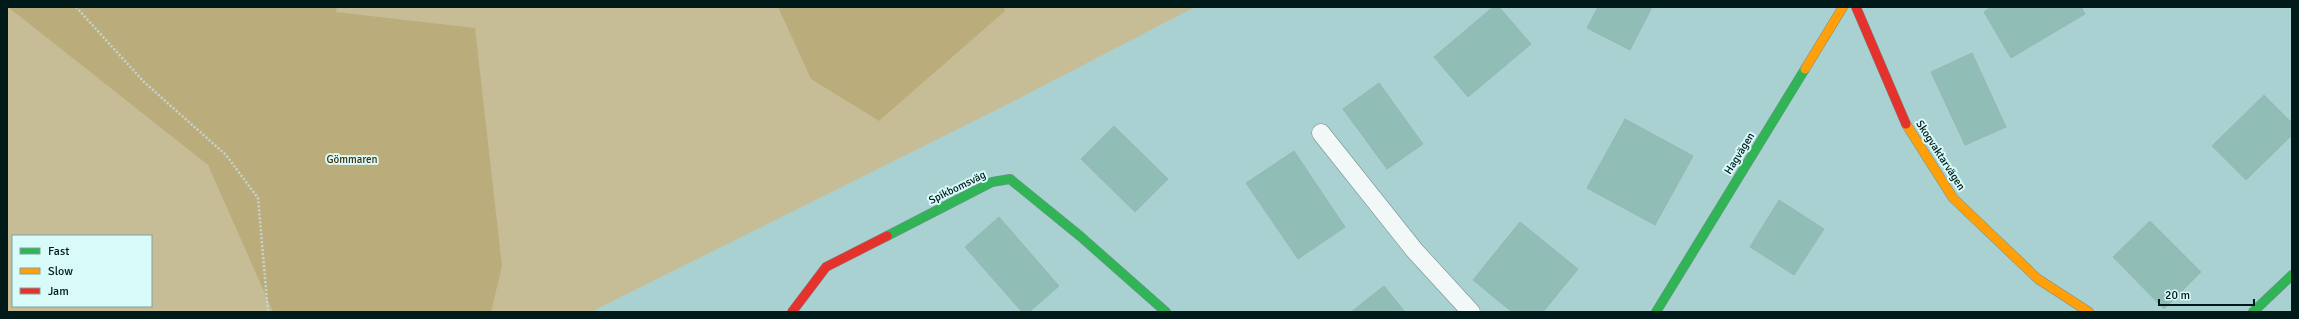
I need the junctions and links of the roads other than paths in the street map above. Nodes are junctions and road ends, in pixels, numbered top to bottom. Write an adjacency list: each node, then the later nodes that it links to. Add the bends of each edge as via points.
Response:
1 (1843, 7): 8 (street, Hagvägen)
2 (1856, 7): 9 (street, Skogvaktarvägen, via 1906,125 1953,198 2038,279)
3 (1321, 133): 7 (lane, via 1415,251)
4 (2292, 274): 10 (street)
5 (792, 312): 6 (street, Spikbomsväg, via 826,267 992,182 1010,179 1080,236)
6 (1166, 312)
7 (1471, 312)
8 (1656, 312)
9 (2089, 312)
10 (2253, 312)

